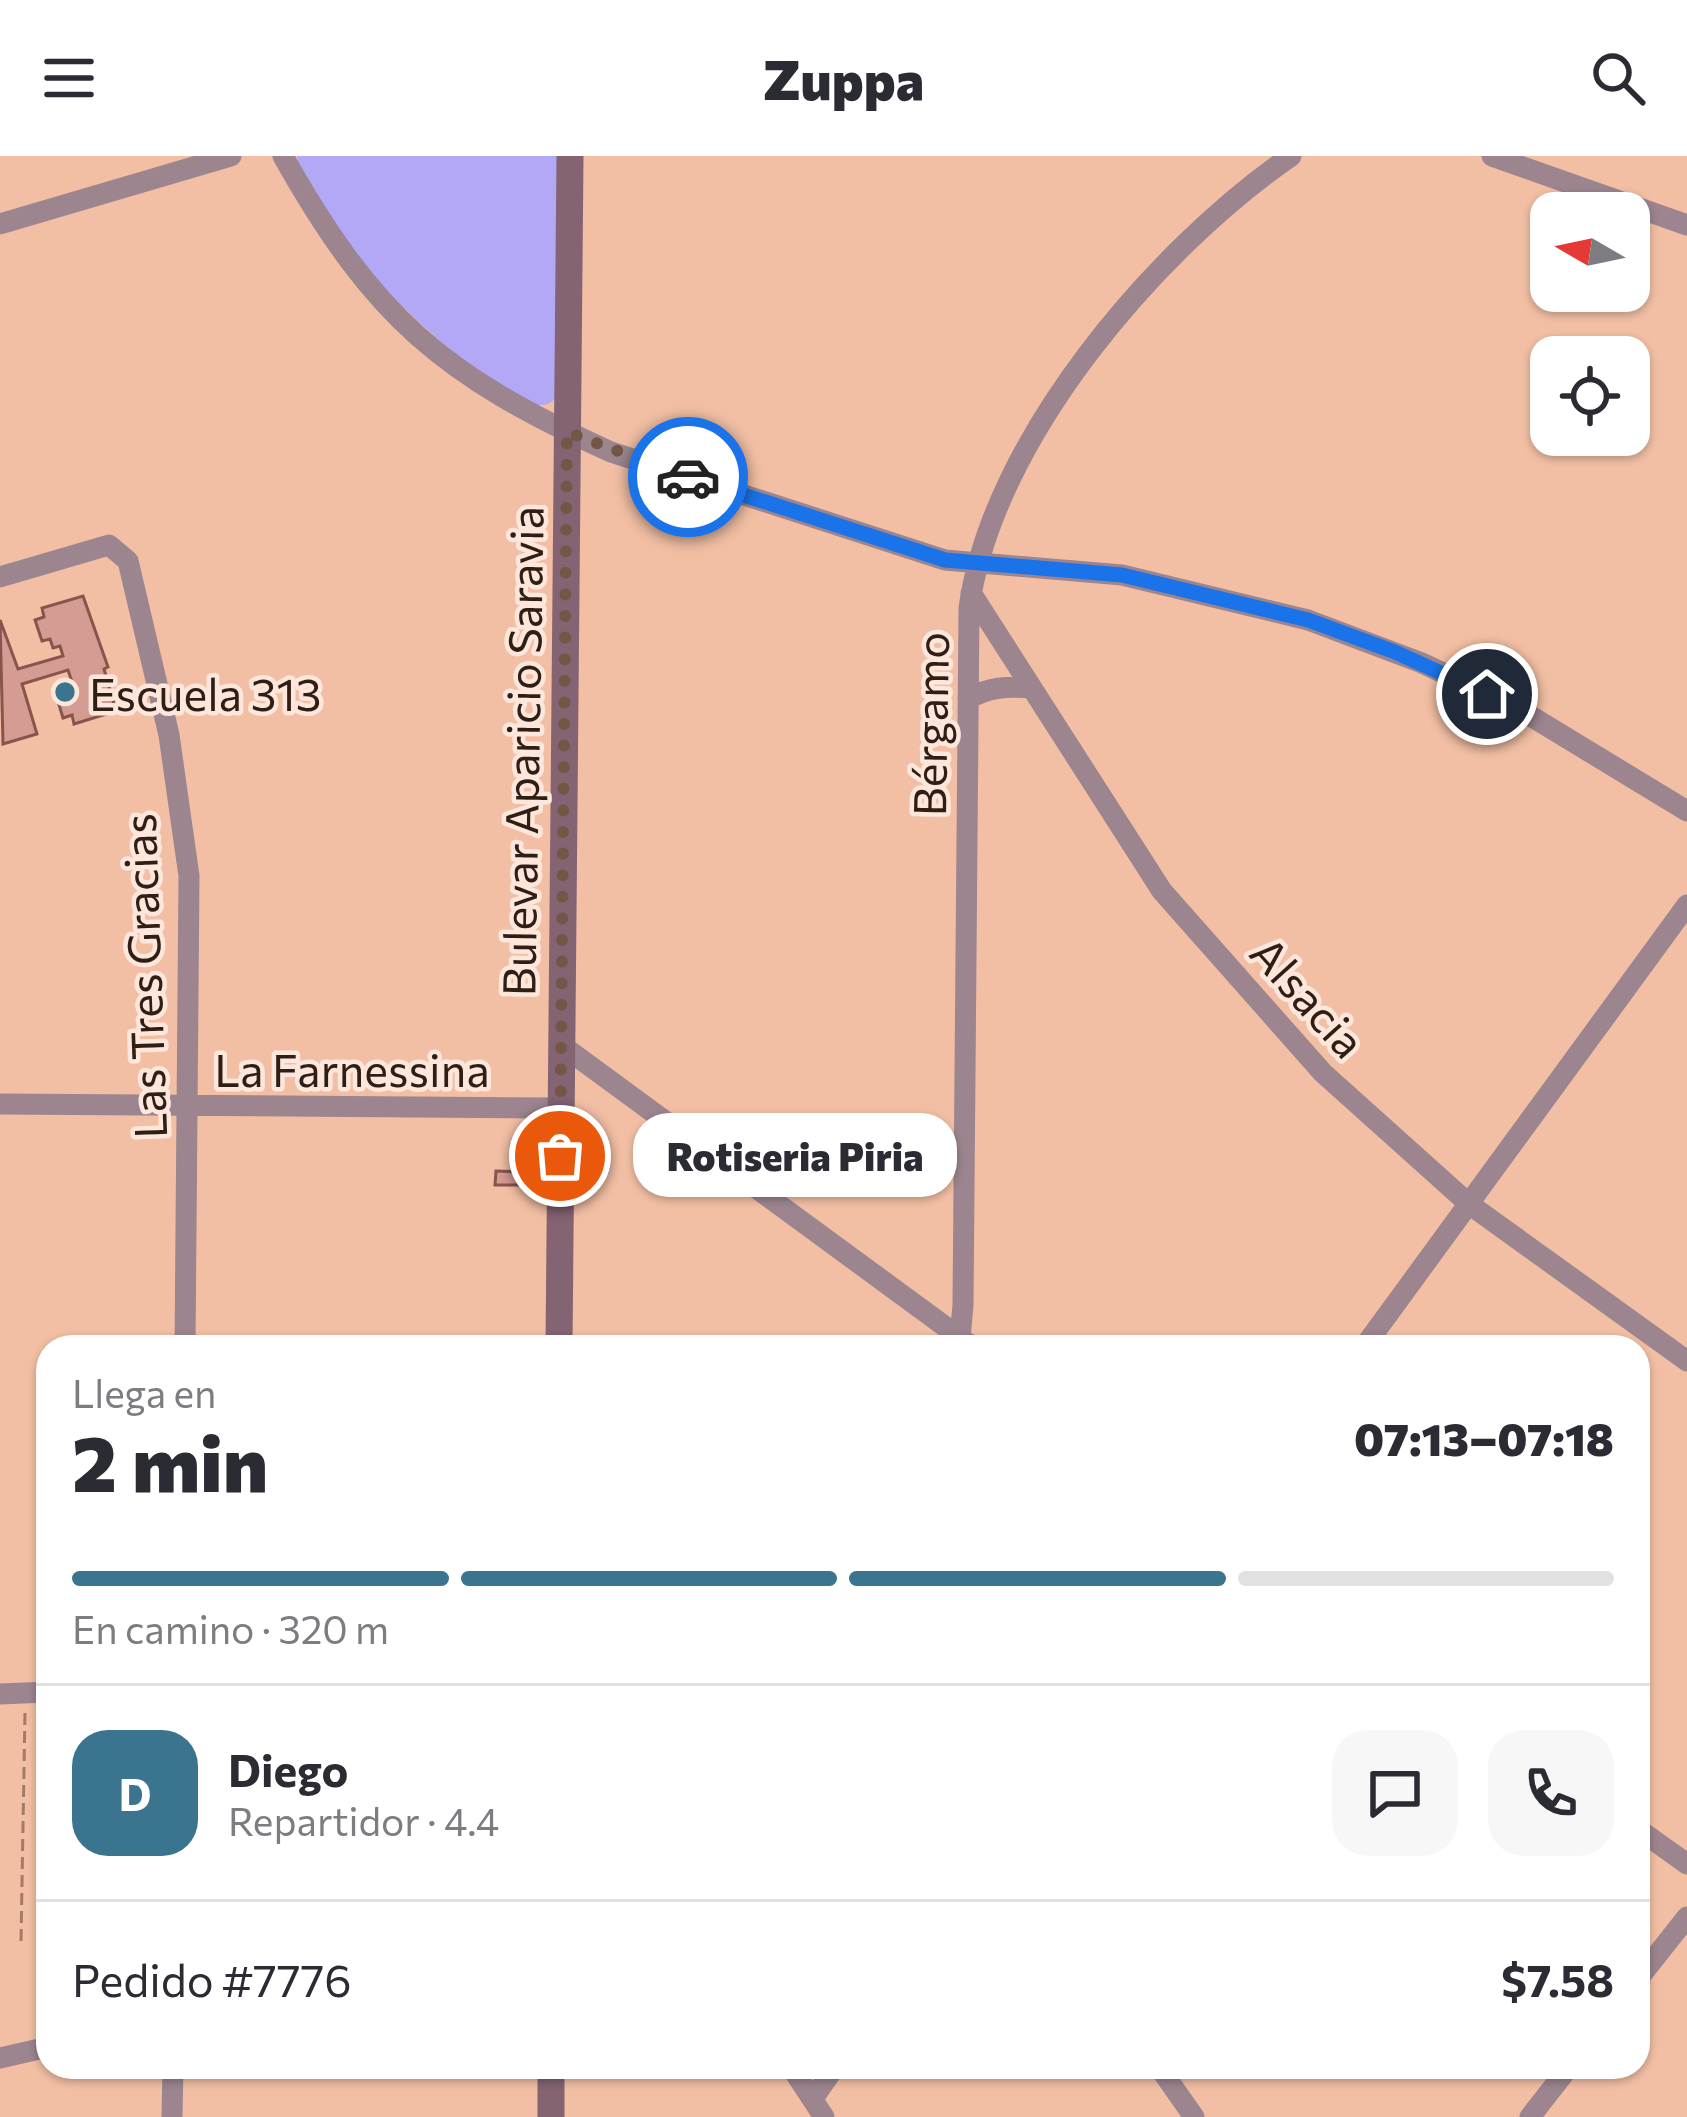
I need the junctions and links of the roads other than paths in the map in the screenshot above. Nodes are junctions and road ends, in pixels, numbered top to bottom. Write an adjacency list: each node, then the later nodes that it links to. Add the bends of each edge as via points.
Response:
1 (232, 156): 6 (street)
2 (283, 156): 8 (street, via 353,269 417,339 500,399)
3 (570, 156): 8 (street, Bulevar Aparicio Saravia)
4 (1291, 156): 9 (street, Bérgamo, via 1197,230 1116,319 1028,448)
5 (1492, 156): 7 (street)
6 (0, 224)
7 (1687, 225)
8 (567, 432): 9 (street); 16 (street, Bulevar Aparicio Saravia)
9 (975, 566): 11 (street, Bérgamo); 14 (street, via 1122,575 1308,620 1519,710)
10 (0, 577): 18 (street, Las Tres Gracias, via 109,545 128,561 189,876)
11 (970, 593): 12 (street, Alsacia); 13 (street, Bérgamo)
12 (1031, 688): 13 (street, via 1007,686); 20 (street, Alsacia, via 1162,890 1323,1073)
13 (968, 699): 24 (street, Bérgamo)
14 (1687, 811)
15 (1687, 905): 20 (street)
16 (560, 1045): 19 (street, Bulevar Aparicio Saravia); 23 (street)
17 (0, 1104): 18 (street, La Farnessina)
18 (189, 1106): 19 (street, La Farnessina); 21 (street, Las Tres Gracias)
19 (560, 1108): 22 (street, Bulevar Aparicio Saravia)
20 (1469, 1204): 25 (street); 26 (street, Alsacia)
21 (184, 1335)
22 (559, 1335)
23 (951, 1335)
24 (963, 1335)
25 (1373, 1335)
26 (1687, 1361)
27 (36, 1692): 28 (street)
28 (0, 1694)
29 (1650, 1838): 30 (street)
30 (1687, 1864)
31 (1687, 1917): 32 (street)
32 (1650, 1964)
33 (36, 2050): 34 (street)
34 (0, 2058)
35 (173, 2079): 43 (street)
36 (551, 2079): 44 (street)
37 (799, 2079): 41 (street)
38 (830, 2079): 41 (street)
39 (1167, 2079): 45 (street)
40 (1560, 2079): 42 (street)
41 (819, 2107)
42 (1532, 2115)
43 (172, 2117)
44 (551, 2117)
45 (1194, 2117)

